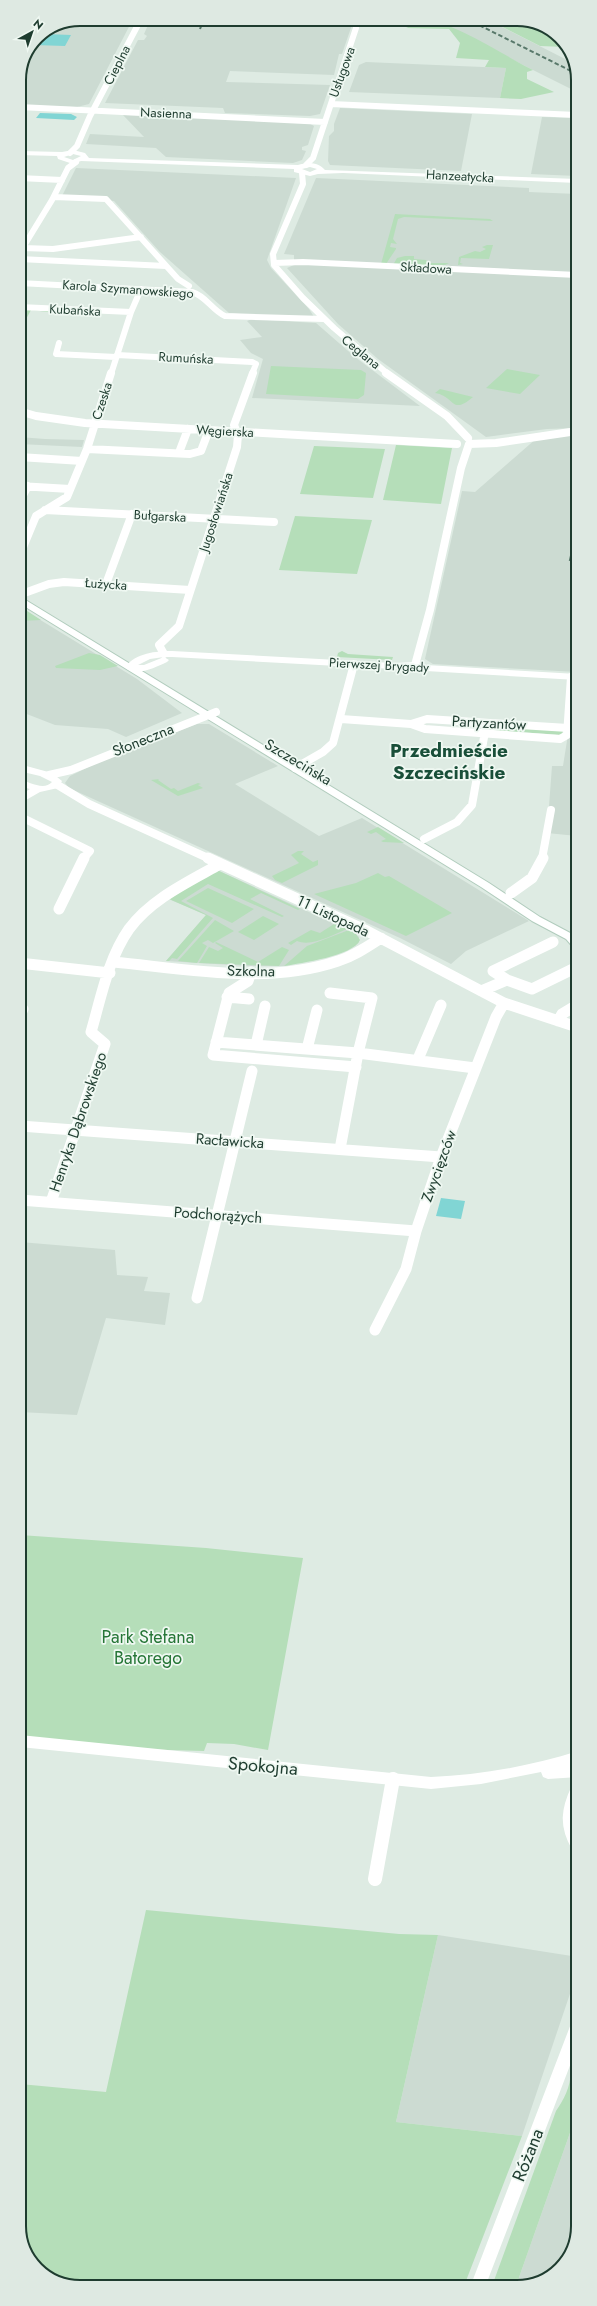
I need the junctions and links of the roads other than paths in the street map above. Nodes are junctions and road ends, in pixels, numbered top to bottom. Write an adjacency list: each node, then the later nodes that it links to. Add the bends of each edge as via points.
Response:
1 (137, 26): 5 (street, Cieplna)
2 (356, 28): 3 (street, Usługowa)
3 (331, 104): 6 (street, Usługowa); 7 (street)
4 (26, 107): 5 (street, Nasienna)
5 (93, 110): 8 (street, Nasienna); 12 (street, Cieplna)
6 (327, 115): 8 (street, Usługowa); 9 (street, Usługowa)
7 (571, 115)
8 (312, 120): 9 (street); 10 (street)
9 (325, 122): 10 (street, Usługowa)
10 (322, 129): 14 (street, Usługowa)
11 (26, 153): 13 (street)
12 (81, 155): 13 (street); 13 (street); 15 (street); 16 (street, via 105,159)
13 (64, 157): 15 (street)
14 (313, 158): 16 (street, Usługowa); 17 (street)
15 (68, 168): 19 (street)
16 (301, 169): 17 (street, Hanzeatycka); 20 (street)
17 (318, 170): 20 (street); 21 (street, Hanzeatycka)
18 (26, 178): 19 (street)
19 (62, 180): 22 (street)
20 (304, 181): 29 (street, via 273,254)
21 (571, 181)
22 (54, 197): 24 (street); 25 (street, via 106,199)
23 (26, 236): 24 (street)
24 (30, 236): 26 (street)
25 (141, 237): 27 (street); 30 (street)
26 (26, 243)
27 (26, 251)
28 (26, 259): 30 (street)
29 (274, 263): 31 (street, Składowa, via 303,262); 37 (street, Ceglana)
30 (166, 266): 33 (street, via 183,284)
31 (571, 275)
32 (26, 283): 34 (street, Karola Szymanowskiego)
33 (189, 286)
34 (137, 289): 36 (street, Czeska); 37 (street, Karola Szymanowskiego, via 197,292 219,314 225,316)
35 (26, 307): 36 (street, Kubańska)
36 (131, 312): 39 (street, Czeska)
37 (324, 319): 43 (street, Ceglana, via 399,383)
38 (59, 343): 39 (street, Rumuńska, via 56,354)
39 (116, 356): 40 (street, Rumuńska); 42 (street, Czeska)
40 (255, 363): 47 (street, Jugosłowiańska, via 234,426)
41 (26, 413): 42 (street, Węgierska)
42 (95, 423): 44 (street, Węgierska); 50 (street, Czeska)
43 (460, 428): 48 (street, Ceglana); 49 (street)
44 (188, 429): 45 (street, Węgierska); 51 (street)
45 (208, 430): 47 (street, Węgierska); 50 (street, via 201,450 190,454)
46 (571, 431): 48 (street, Węgierska, via 495,442)
47 (237, 432): 49 (street, Węgierska); 62 (street, Jugosłowiańska, via 237,447)
48 (469, 441): 49 (street, Węgierska); 52 (street)
49 (458, 442): 52 (street)
50 (87, 449): 54 (street, Czeska)
51 (180, 450)
52 (464, 456): 73 (street, via 430,610)
53 (26, 457): 54 (street)
54 (82, 461): 56 (street, Czeska)
55 (28, 486): 56 (street); 57 (street)
56 (70, 489): 58 (street, Czeska, via 63,500)
57 (26, 490)
58 (54, 506): 59 (street); 60 (street, Bułgarska)
59 (43, 510): 60 (street, Bułgarska); 64 (street, via 36,516)
60 (70, 511): 61 (street, Bułgarska)
61 (132, 514): 62 (street, Bułgarska); 65 (street)
62 (213, 519): 63 (street, Bułgarska); 66 (street, Jugosłowiańska)
63 (274, 522)
64 (26, 538)
65 (106, 584): 66 (street, Łużycka); 67 (street, Łużycka, via 56,582)
66 (190, 590): 69 (street, Jugosłowiańska, via 179,626 159,645)
67 (26, 595)
68 (26, 600): 71 (street, Szczecińska)
69 (164, 654): 70 (street, Pierwszej Brygady); 71 (street, Pierwszej Brygady)
70 (181, 655): 72 (street, Pierwszej Brygady); 74 (street)
71 (133, 664): 74 (street); 77 (street, Szczecińska)
72 (354, 664): 73 (street, Pierwszej Brygady, via 405,667); 78 (street)
73 (415, 665): 75 (street, Pierwszej Brygady, via 426,668)
74 (145, 668): 77 (street, Szczecińska)
75 (571, 677)
76 (571, 702): 79 (street, Partyzantów, via 567,735 560,738)
77 (212, 713): 80 (street, Szczecińska); 82 (street, Słoneczna, via 72,770)
78 (341, 719): 79 (street, Partyzantów, via 411,724 425,729); 80 (street, via 336,738 330,747)
79 (485, 728): 89 (street, via 472,805 466,815 454,825)
80 (298, 766): 89 (street, Szczecińska); 94 (street, Szczecińska)
81 (26, 770): 82 (street)
82 (54, 780): 84 (street); 86 (street, 11 Listopada)
83 (26, 784): 84 (street)
84 (40, 789): 85 (street); 86 (street, 11 Listopada)
85 (26, 797)
86 (89, 804): 90 (street, 11 Listopada)
87 (551, 810): 91 (street, via 542,865 525,884)
88 (26, 819): 92 (street, via 90,851 77,869)
89 (424, 839): 91 (street, Szczecińska)
90 (220, 864): 95 (street, 11 Listopada); 97 (street, Henryka Dąbrowskiego, via 162,899 142,915 121,942)
91 (511, 892): 93 (street, Szczecińska)
92 (59, 910)
93 (571, 934)
94 (571, 935)
95 (381, 938): 100 (street, Szkolna, via 355,954 333,963 303,970); 103 (street, 11 Listopada)
96 (553, 942): 102 (street, via 493,970)
97 (114, 962): 100 (street, Szkolna); 101 (street, Henryka Dąbrowskiego)
98 (26, 964): 101 (street)
99 (571, 970): 102 (street, via 532,989)
100 (251, 972): 105 (street, via 248,981 230,991)
101 (110, 973): 123 (street, Henryka Dąbrowskiego, via 91,1032 105,1044)
102 (507, 980): 103 (street)
103 (481, 991): 107 (street, 11 Listopada)
104 (330, 992): 117 (street, via 372,998)
105 (227, 997): 106 (street); 114 (street)
106 (248, 999)
107 (504, 1003): 112 (street, 11 Listopada); 120 (street, Zwycięzców)
108 (441, 1004): 118 (street)
109 (265, 1006): 115 (street)
110 (571, 1009): 112 (street, via 562,1014)
111 (317, 1010): 116 (street)
112 (558, 1021): 113 (street, 11 Listopada)
113 (571, 1025)
114 (216, 1042): 115 (street); 119 (street, via 213,1055)
115 (256, 1045): 116 (street)
116 (307, 1049): 117 (street)
117 (358, 1054): 118 (street); 119 (street)
118 (418, 1059): 120 (street)
119 (356, 1066): 125 (street)
120 (475, 1068): 126 (street, Zwycięzców)
121 (252, 1071): 124 (street)
122 (26, 1126): 123 (street, Racławicka)
123 (76, 1129): 124 (street, Racławicka); 128 (street, Henryka Dąbrowskiego)
124 (234, 1142): 125 (street, Racławicka); 129 (street)
125 (340, 1150): 126 (street, Racławicka)
126 (440, 1157): 130 (street, Zwycięzców)
127 (26, 1200): 128 (street, Podchorążych)
128 (51, 1202): 129 (street, Podchorążych)
129 (218, 1214): 130 (street, Podchorążych); 131 (street)
130 (416, 1231): 132 (street, Zwycięzców, via 406,1269)
131 (197, 1298)
132 (376, 1330)
133 (26, 1741): 137 (street, Spokojna)
134 (571, 1759): 136 (street, Spokojna)
135 (571, 1771): 136 (street, Spokojna)
136 (505, 1776): 137 (street, Spokojna, via 468,1782 431,1783)
137 (393, 1779): 142 (street)
138 (571, 1804): 140 (street)
139 (571, 1819): 140 (street)
140 (568, 1824): 141 (street)
141 (571, 1831)
142 (375, 1879)
143 (571, 2043): 144 (street, Różana)
144 (480, 2280)

